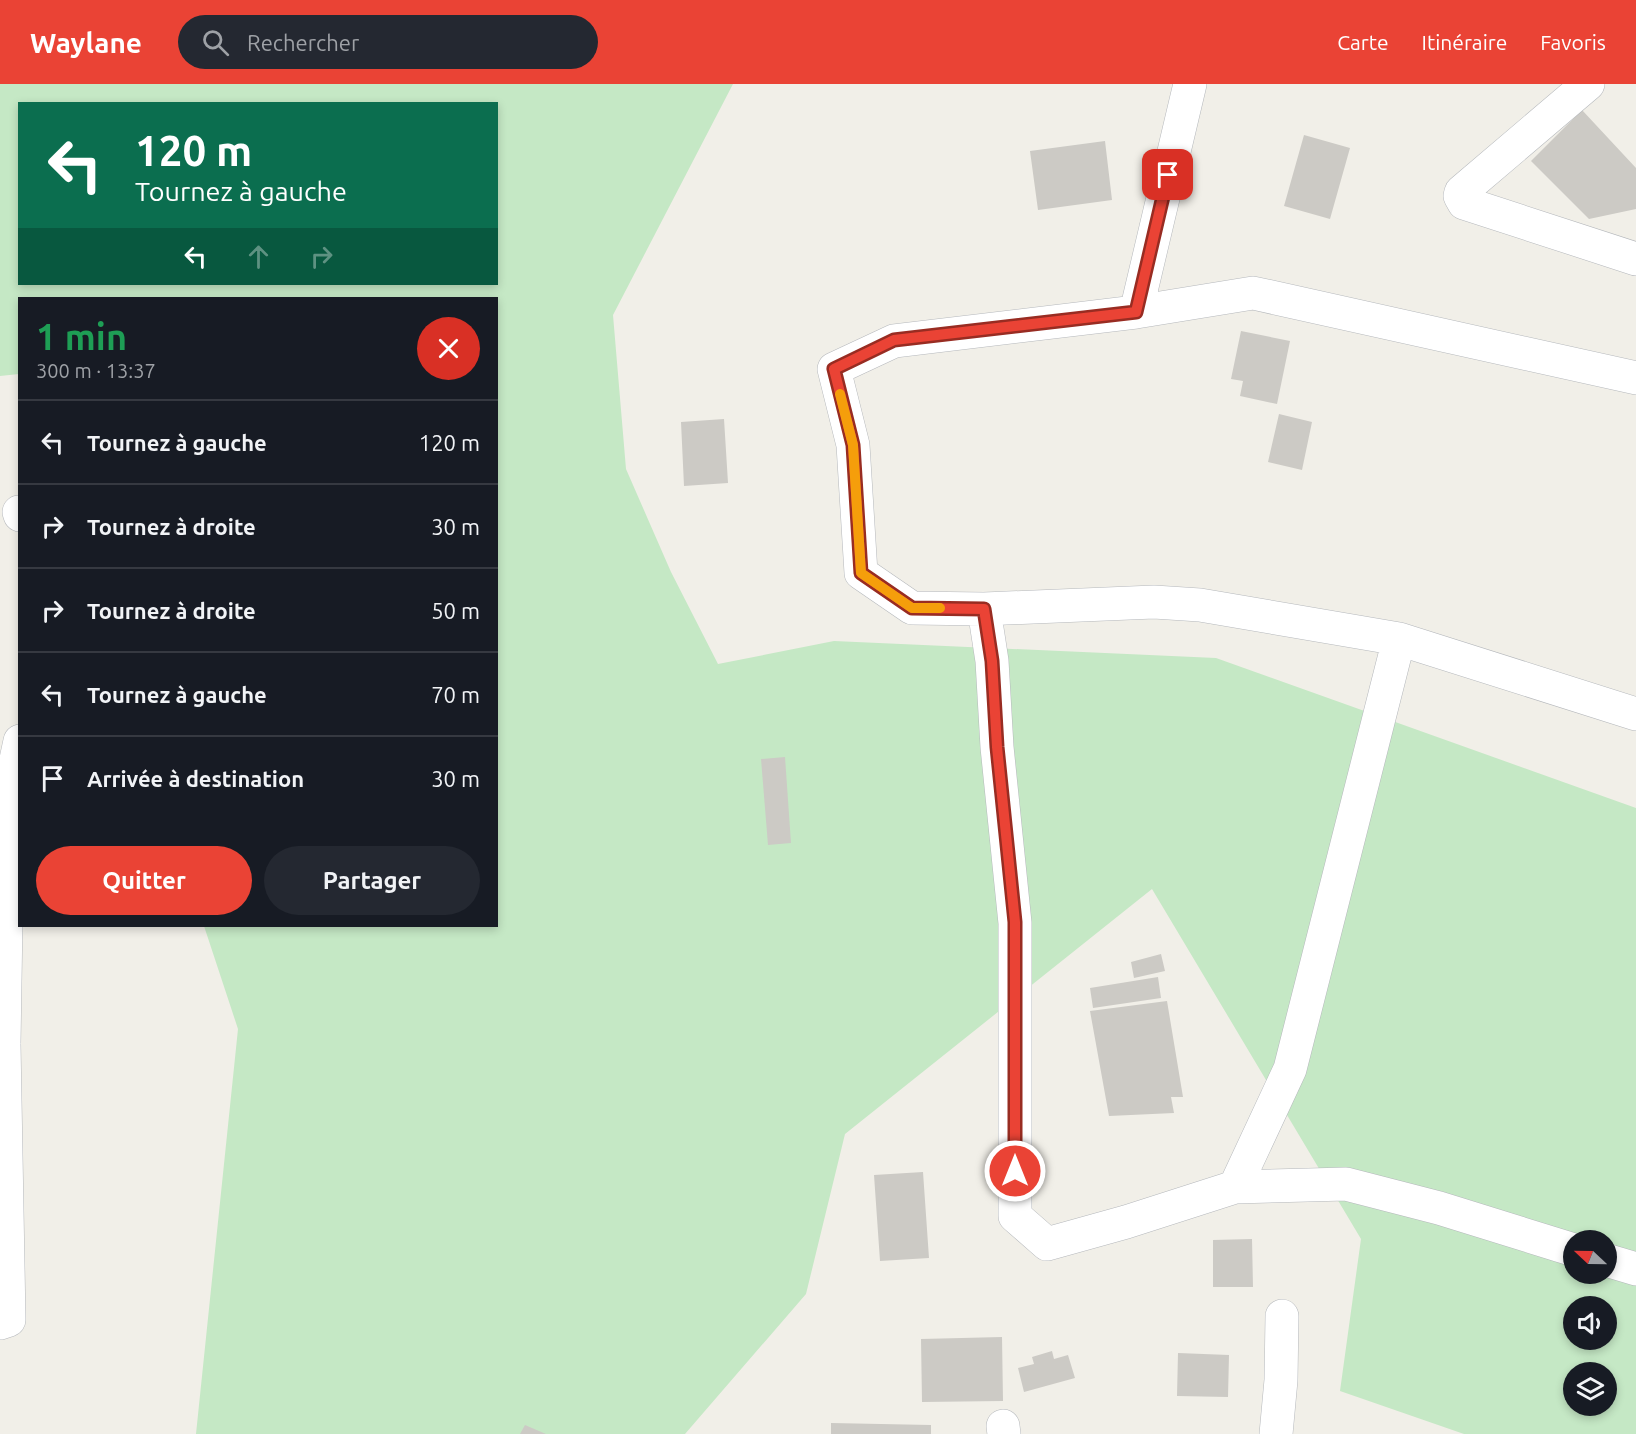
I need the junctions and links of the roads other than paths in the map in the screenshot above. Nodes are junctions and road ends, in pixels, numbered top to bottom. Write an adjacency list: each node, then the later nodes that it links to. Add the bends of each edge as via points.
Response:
1 (1190, 84): 4 (street)
2 (1588, 84): 3 (street, via 1460,196 1464,203)
3 (1636, 260)
4 (1136, 312): 5 (street, via 1253,293); 6 (street, via 894,340 834,369 853,445 861,573 912,608)
5 (1636, 378)
6 (984, 609): 7 (street, via 1154,602 1200,605); 11 (street, via 1015,922 1016,1216 1047,1244)
7 (1400, 639): 8 (street); 11 (street, via 1290,1069)
8 (1636, 714)
9 (18, 748): 10 (street)
10 (4, 797): 16 (street, via 9,1320)
11 (1235, 1187): 12 (street, via 1346,1184)
12 (1563, 1247)
13 (1617, 1263): 14 (street)
14 (1636, 1269)
15 (1282, 1316): 17 (street)
16 (0, 1323)
17 (1276, 1434)

